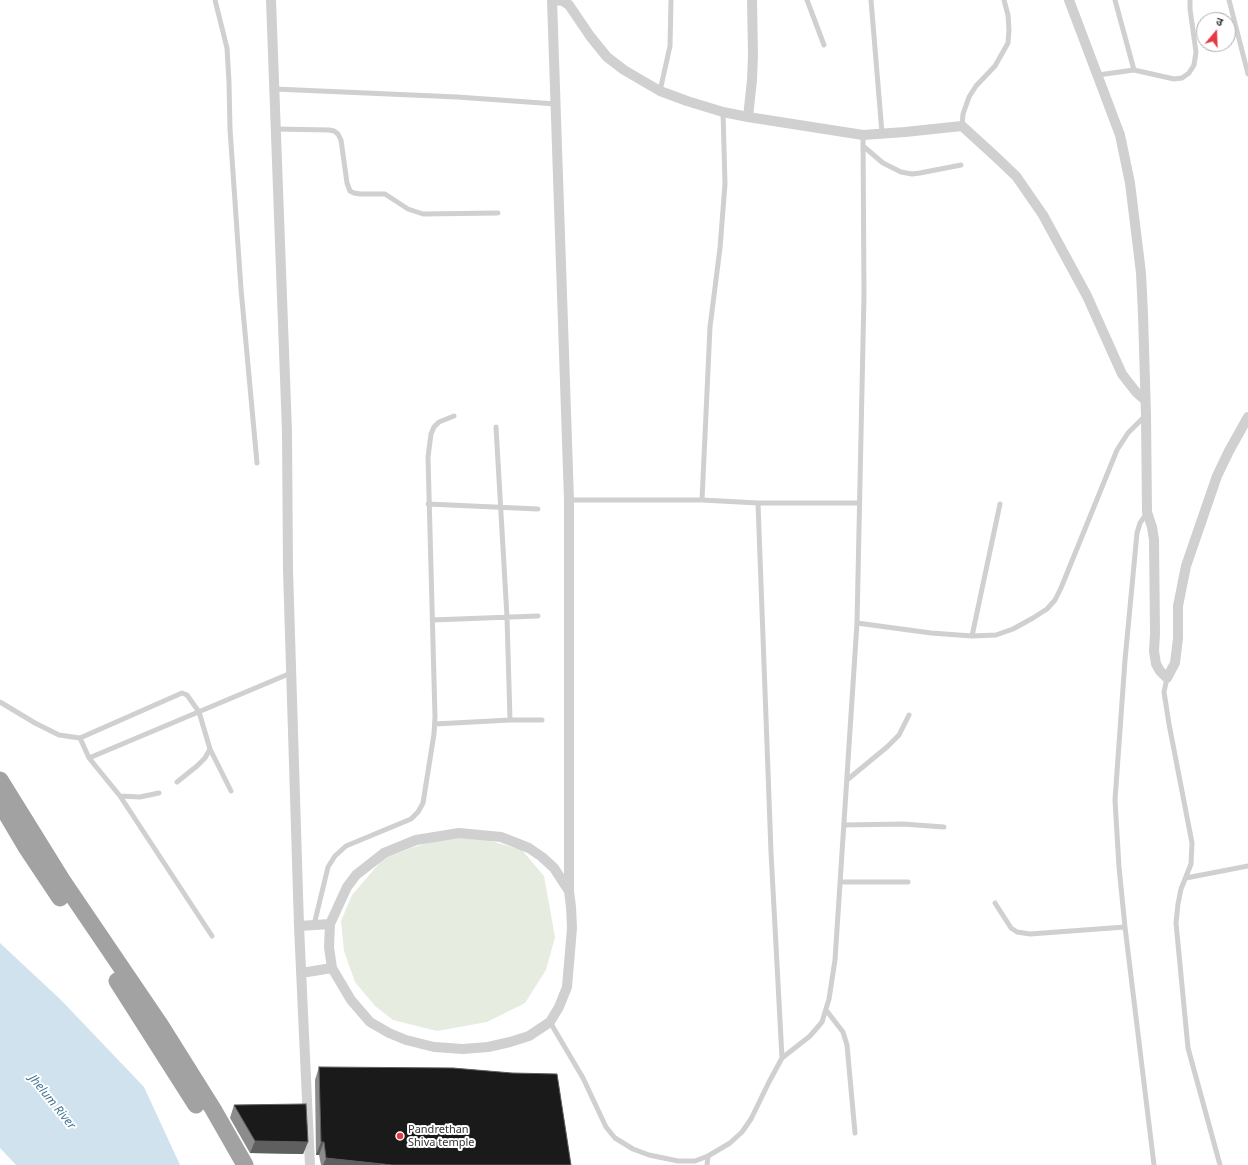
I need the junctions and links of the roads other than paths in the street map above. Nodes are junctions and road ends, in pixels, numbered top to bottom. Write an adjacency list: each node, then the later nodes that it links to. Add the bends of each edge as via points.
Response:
1 (215, 0): 34 (lane, via 226,48 241,289)
2 (271, 0): 17 (street)
3 (554, 0): 18 (street, via 569,5 607,57); 19 (street)
4 (671, 0): 18 (lane, via 670,46)
5 (752, 0): 21 (street, via 753,55)
6 (807, 0): 13 (lane)
7 (871, 0): 24 (lane)
8 (1004, 0): 22 (lane, via 1009,30 1008,43 995,66 969,97)
9 (1069, 0): 16 (street)
10 (1115, 0): 14 (lane)
11 (1190, 0): 14 (lane, via 1196,52 1194,65 1189,73 1182,78 1174,79)
12 (1229, 0): 15 (lane)
13 (824, 45)
14 (1134, 70): 16 (lane)
15 (1248, 74)
16 (1098, 75): 29 (street, via 1120,135 1130,183 1141,273)
17 (274, 89): 19 (lane); 23 (street)
18 (660, 91): 20 (street)
19 (556, 104): 35 (street)
20 (723, 112): 21 (street); 36 (lane, via 725,184 710,327)
21 (748, 117): 25 (street)
22 (962, 126): 24 (street); 29 (street, via 1016,176 1043,215 1087,296 1122,374)
23 (276, 129): 28 (lane, via 329,130 338,134 347,184 354,193 385,194 408,209 423,214); 49 (street, via 287,432)
24 (882, 133): 25 (street)
25 (863, 135): 26 (lane)
26 (863, 146): 27 (lane, via 883,163 901,172 920,174); 38 (lane, via 864,295)
27 (961, 165)
28 (498, 213)
29 (1145, 400): 30 (street)
30 (1146, 415): 43 (street); 48 (lane, via 1128,433 1117,450 1055,600 1034,618 1013,629 996,635)
31 (454, 416): 39 (lane, via 439,422 431,434 428,457)
32 (1248, 417): 50 (street, via 1217,476 1186,566 1178,606 1175,663)
33 (496, 427): 41 (lane)
34 (257, 463)
35 (569, 500): 36 (lane); 73 (street)
36 (702, 500): 37 (lane)
37 (758, 503): 38 (lane); 84 (lane, via 770,852)
38 (860, 503): 47 (lane)
39 (428, 504): 41 (lane); 46 (lane)
40 (1000, 504): 48 (lane)
41 (501, 507): 42 (lane); 45 (lane)
42 (538, 509)
43 (1147, 512): 50 (street, via 1154,540 1154,658 1160,671); 78 (lane, via 1137,533 1115,800)
44 (538, 616): 45 (lane)
45 (507, 617): 46 (lane); 54 (lane)
46 (432, 620): 56 (lane)
47 (857, 623): 48 (lane); 61 (lane)
48 (972, 636)
49 (291, 673): 52 (lane); 77 (street)
50 (1167, 678): 70 (lane, via 1164,692 1192,843 1191,864)
51 (0, 702): 57 (lane, via 35,724 59,735)
52 (198, 712): 57 (lane, via 187,694 182,693); 58 (lane); 59 (lane)
53 (909, 716): 61 (lane, via 899,735)
54 (510, 720): 55 (lane); 56 (lane)
55 (542, 720)
56 (435, 724): 76 (lane, via 423,803 418,812 411,819 346,846 335,856 328,867)
57 (80, 738): 59 (lane)
58 (210, 748): 62 (lane, via 205,758); 63 (lane)
59 (89, 758): 65 (lane)
60 (0, 780): 88 (highway, via 62,880 161,1026)
61 (847, 780): 67 (lane)
62 (177, 782)
63 (231, 791)
64 (159, 793): 65 (lane, via 140,797)
65 (120, 796): 79 (lane)
66 (0, 803): 87 (highway, via 26,847 142,1019)
67 (844, 825): 68 (lane, via 903,824); 71 (lane)
68 (944, 828)
69 (1248, 866): 70 (lane)
70 (1186, 878): 92 (lane, via 1181,889 1176,923 1188,1048)
71 (840, 882): 72 (lane); 82 (lane, via 835,960)
72 (908, 882)
73 (569, 891): 75 (street, via 554,868 529,848 500,837 459,833 416,840 384,853 356,875 347,887); 83 (street, via 572,928 567,988)
74 (995, 903): 78 (lane, via 1016,932 1030,934)
75 (330, 924): 76 (street); 80 (street, via 329,947)
76 (314, 925): 77 (street)
77 (299, 926): 81 (street)
78 (1125, 927): 91 (lane)
79 (212, 936)
80 (332, 968): 81 (street); 83 (street, via 351,1000 370,1022 406,1040 434,1047 488,1047 529,1036)
81 (301, 973): 89 (street)
82 (826, 1010): 84 (lane, via 822,1022 810,1036); 85 (lane, via 843,1032 847,1046)
83 (550, 1022): 86 (lane, via 583,1078 606,1127 616,1138 649,1155 678,1161 695,1161)
84 (782, 1058): 86 (lane, via 751,1120 742,1132 730,1143)
85 (855, 1133)
86 (708, 1156): 90 (lane)
87 (233, 1165)
88 (245, 1165)
89 (310, 1165)
90 (708, 1165)
91 (1154, 1165)
92 (1220, 1165)

